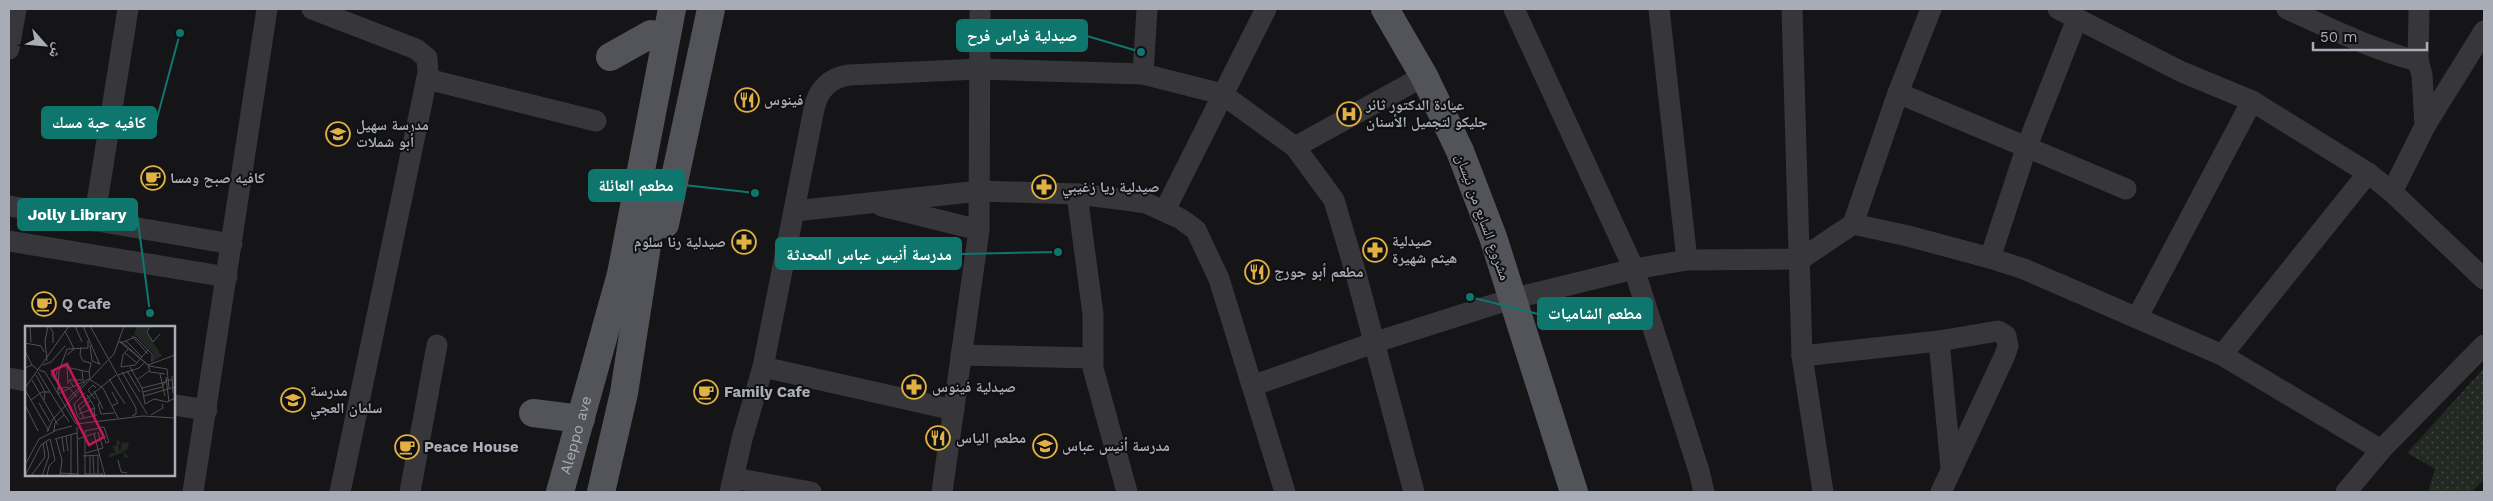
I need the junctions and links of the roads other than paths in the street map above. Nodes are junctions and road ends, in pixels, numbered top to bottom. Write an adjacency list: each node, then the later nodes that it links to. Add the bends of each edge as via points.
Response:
1 (16, 9): 23 (street)
2 (128, 9): 46 (street)
3 (267, 9): 50 (street)
4 (312, 9): 29 (street, via 416,49 427,58)
5 (672, 9): 69 (main road, via 621,274)
6 (686, 9): 72 (main road)
7 (720, 9): 20 (main road)
8 (980, 9): 26 (street)
9 (1147, 9): 27 (street)
10 (1266, 9): 31 (street)
11 (1385, 9): 28 (main road, مشروع السابع من نيسان)
12 (1514, 9): 54 (street)
13 (1659, 9): 53 (street)
14 (1792, 9): 52 (street)
15 (1931, 9): 30 (street)
16 (2058, 9): 19 (street)
17 (2287, 9): 25 (street, via 2342,34)
18 (2419, 9): 25 (street)
19 (2077, 18): 32 (street, via 2182,72); 35 (street)
20 (708, 20): 72 (main road, via 642,332)
21 (653, 21): 24 (main road); 69 (main road, via 602,291)
22 (2484, 31): 34 (street)
23 (9, 49)
24 (610, 58)
25 (2418, 61): 34 (street)
26 (980, 68): 27 (street); 39 (street); 45 (street, via 840,76 825,86 816,101)
27 (1143, 74): 31 (street)
28 (1424, 76): 36 (street); 57 (main road, مشروع السابع من نيسان, via 1460,151 1493,237)
29 (427, 79): 33 (street); 83 (street)
30 (1898, 93): 35 (street); 47 (street)
31 (1222, 94): 36 (street); 44 (street)
32 (2252, 101): 37 (street); 58 (street)
33 (596, 121)
34 (2425, 126): 40 (street)
35 (2026, 146): 38 (street); 51 (street)
36 (1295, 147): 60 (street, via 1334,200)
37 (2368, 173): 40 (street); 64 (street)
38 (2126, 189)
39 (980, 191): 41 (street); 42 (street); 48 (street)
40 (2392, 192): 56 (street)
41 (1077, 194): 44 (street, via 1126,200); 66 (street, via 1094,314)
42 (870, 203): 45 (street); 48 (street)
43 (9, 206): 46 (street)
44 (1166, 210): 71 (street, via 1196,230 1219,278)
45 (795, 211): 67 (street)
46 (94, 221): 50 (street)
47 (1853, 224): 51 (street); 52 (street)
48 (979, 230): 63 (street)
49 (9, 242): 55 (street)
50 (232, 244): 55 (street)
51 (1990, 258): 58 (street, via 2024,269)
52 (1801, 259): 53 (street); 65 (street)
53 (1687, 260): 54 (street)
54 (1634, 269): 57 (street); 92 (street)
55 (227, 277): 74 (street)
56 (2484, 279)
57 (1511, 298): 60 (street); 91 (main road, مشروع السابع من نيسان)
58 (2137, 318): 64 (street)
59 (1939, 341): 65 (street); 79 (street); 79 (street, via 1998,331 2006,336 2008,346)
60 (1373, 342): 71 (street); 90 (street)
61 (437, 345): 84 (street)
62 (2484, 345): 78 (street)
63 (961, 355): 66 (street); 75 (street)
64 (2222, 355): 78 (street)
65 (1802, 356): 93 (street)
66 (1093, 358): 88 (street)
67 (763, 367): 75 (street); 80 (street)
68 (9, 378): 70 (street)
69 (592, 379): 77 (main road, Aleppo ave)
70 (25, 381)
71 (1252, 386): 89 (street)
72 (624, 393): 85 (main road)
73 (175, 405): 74 (street)
74 (206, 410): 82 (street)
75 (954, 410): 87 (street)
76 (533, 413): 77 (main road)
77 (581, 419): 81 (main road, Aleppo ave)
78 (2381, 450): 95 (street)
79 (1952, 469): 94 (street)
80 (732, 485): 86 (street)
81 (561, 486)
82 (193, 492)
83 (340, 492)
84 (410, 492)
85 (601, 492)
86 (812, 492)
87 (942, 492)
88 (1127, 492)
89 (1285, 492)
90 (1414, 492)
91 (1574, 492)
92 (1704, 492)
93 (1823, 492)
94 (1941, 492)
95 (2346, 492)

